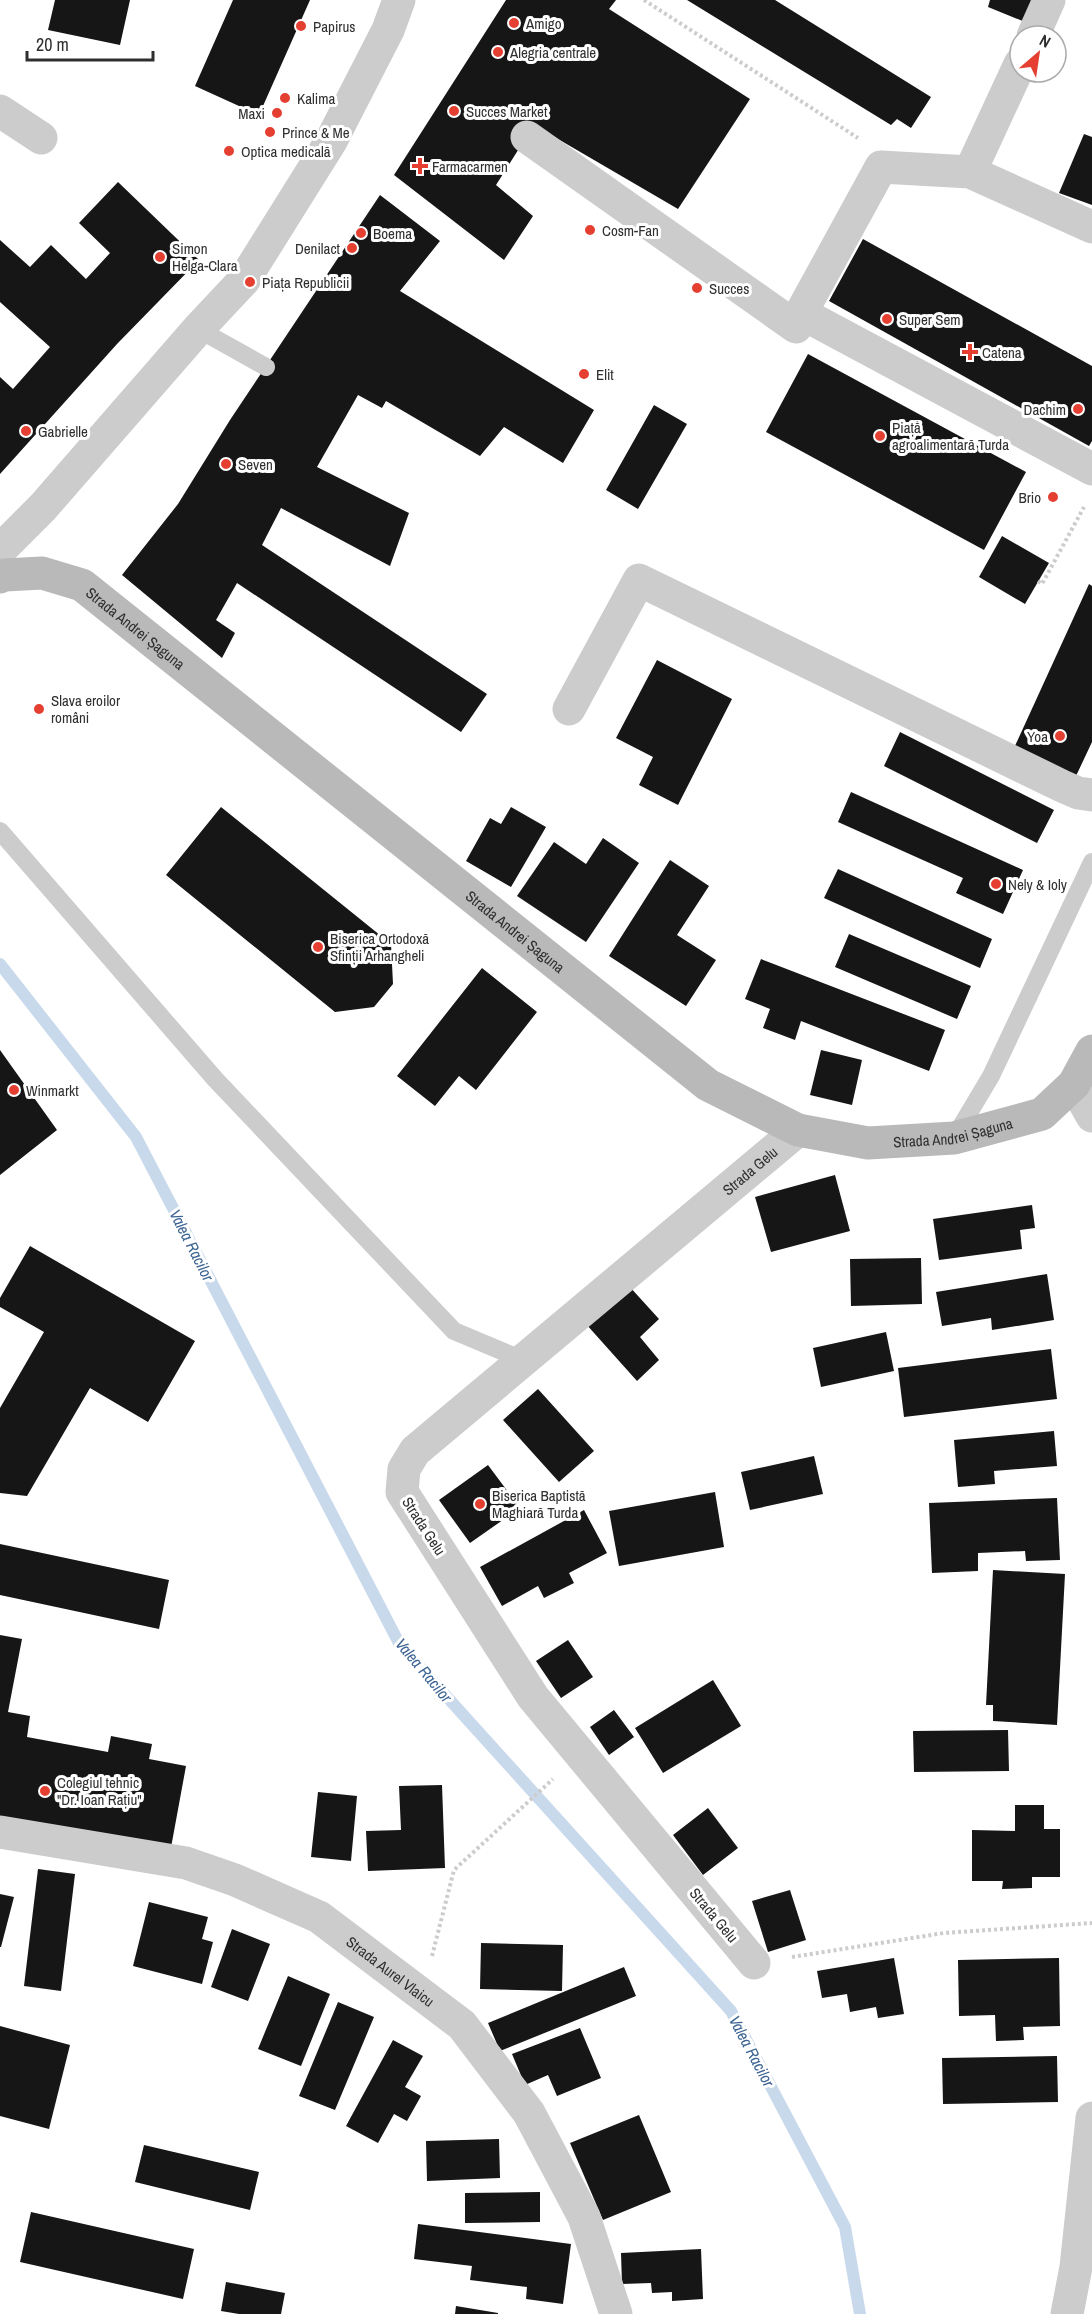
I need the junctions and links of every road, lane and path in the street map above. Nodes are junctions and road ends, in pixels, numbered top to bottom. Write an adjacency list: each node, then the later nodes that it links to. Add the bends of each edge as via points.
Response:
1 (399, 0): 13 (street, via 388,30 331,141 244,280)
2 (644, 0): 9 (path, via 863,142)
3 (1049, 0): 4 (street)
4 (1038, 24)
5 (1011, 84): 10 (street)
6 (0, 111): 8 (street)
7 (527, 137): 12 (street, via 796,327)
8 (41, 138)
9 (881, 167): 10 (street); 12 (street)
10 (970, 172): 11 (street)
11 (1092, 226)
12 (801, 313): 15 (street)
13 (198, 328): 14 (lane); 17 (street, via 44,507)
14 (266, 367)
15 (1092, 469)
16 (1086, 503): 19 (path, via 1042,584)
17 (0, 550)
18 (0, 577): 27 (main road, Strada Andrei Șaguna, via 42,573 82,585 708,1086)
19 (1038, 581)
20 (569, 709): 21 (street, via 639,580 1062,786)
21 (1092, 795)
22 (0, 831): 29 (lane, via 215,1079 454,1331)
23 (1092, 862): 28 (lane, via 991,1076)
24 (1092, 1051): 25 (main road, Strada Andrei Șaguna)
25 (1074, 1084): 26 (street); 28 (main road, Strada Andrei Șaguna, via 1042,1114)
26 (1092, 1116)
27 (798, 1130): 28 (main road, Strada Andrei Șaguna, via 868,1143); 29 (street, Strada Gelu)
28 (954, 1137)
29 (523, 1360): 33 (street, Strada Gelu, via 415,1451 404,1469 402,1492 533,1697)
30 (556, 1777): 34 (path, via 454,1870)
31 (0, 1832): 34 (street, Strada Aurel Vlaicu, via 186,1863 235,1880 319,1917)
32 (1092, 1923): 33 (path, via 944,1933)
33 (754, 1964)
34 (422, 1995): 36 (street, Strada Aurel Vlaicu, via 462,2025 529,2112 584,2217)
35 (1092, 2118): 37 (street)
36 (616, 2314)
37 (1067, 2314)

